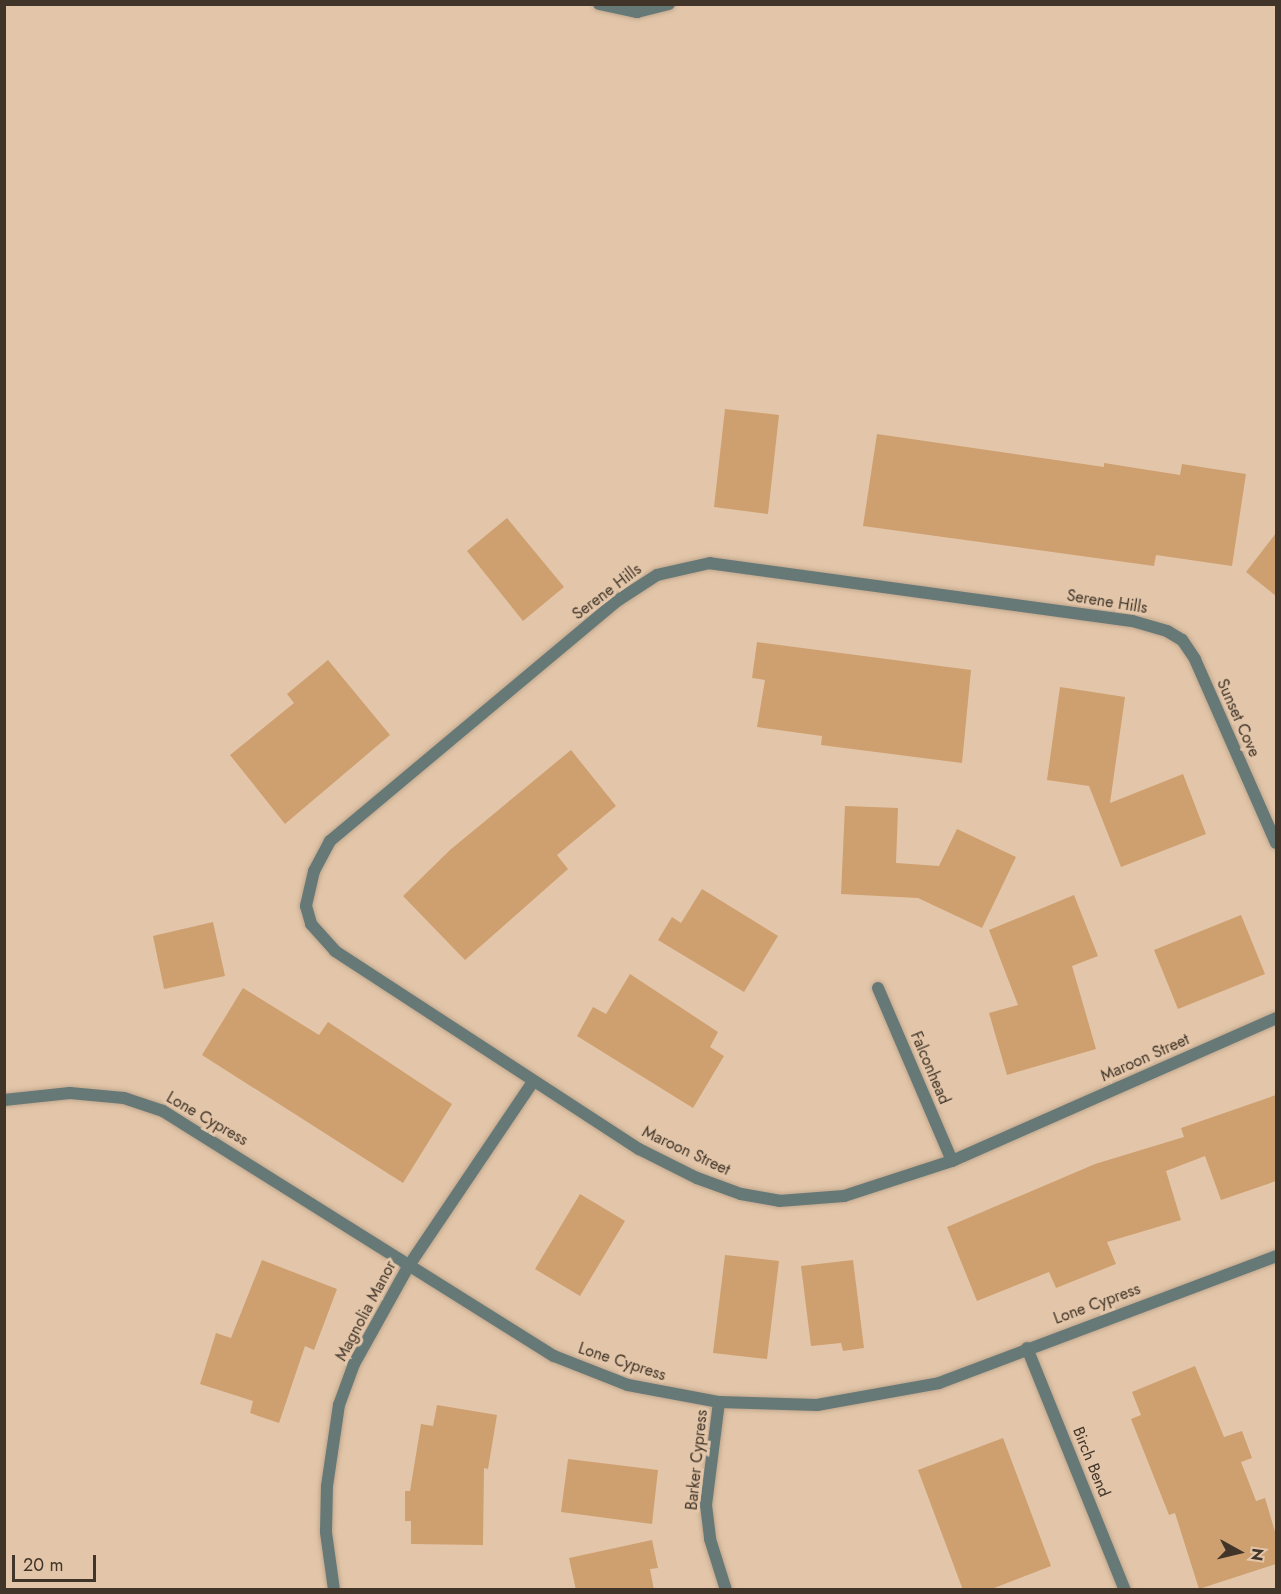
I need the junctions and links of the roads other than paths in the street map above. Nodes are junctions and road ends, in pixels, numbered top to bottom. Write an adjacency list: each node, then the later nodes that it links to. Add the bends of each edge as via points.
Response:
1 (599, 4): 2 (street, via 637,12)
2 (669, 4)
3 (1182, 640): 4 (street, Sunset Cove, via 1195,659); 5 (street, Serene Hills, via 1132,621 734,564 674,569 617,601 330,841 314,872)
4 (1276, 843)
5 (306, 906): 8 (street, Maroon Street, via 311,924 335,951)
6 (878, 988): 10 (street, Falconhead)
7 (1276, 1018): 10 (street, Maroon Street)
8 (533, 1082): 10 (street, Maroon Street, via 639,1149 741,1194 779,1201 844,1196); 12 (street, Magnolia Manor)
9 (4, 1100): 12 (street, Lone Cypress, via 70,1093 124,1098 164,1111)
10 (952, 1161)
11 (1276, 1256): 13 (street, Lone Cypress)
12 (408, 1267): 14 (street, Lone Cypress, via 513,1333 592,1373 670,1395); 15 (street, Magnolia Manor, via 354,1364 339,1405 327,1486 326,1532)
13 (1027, 1348): 14 (street, Lone Cypress, via 939,1383 898,1393 817,1405); 17 (street, Birch Bend)
14 (720, 1402): 16 (street, Barker Cypress, via 706,1505 710,1539)
15 (334, 1590)
16 (726, 1590)
17 (1125, 1590)

